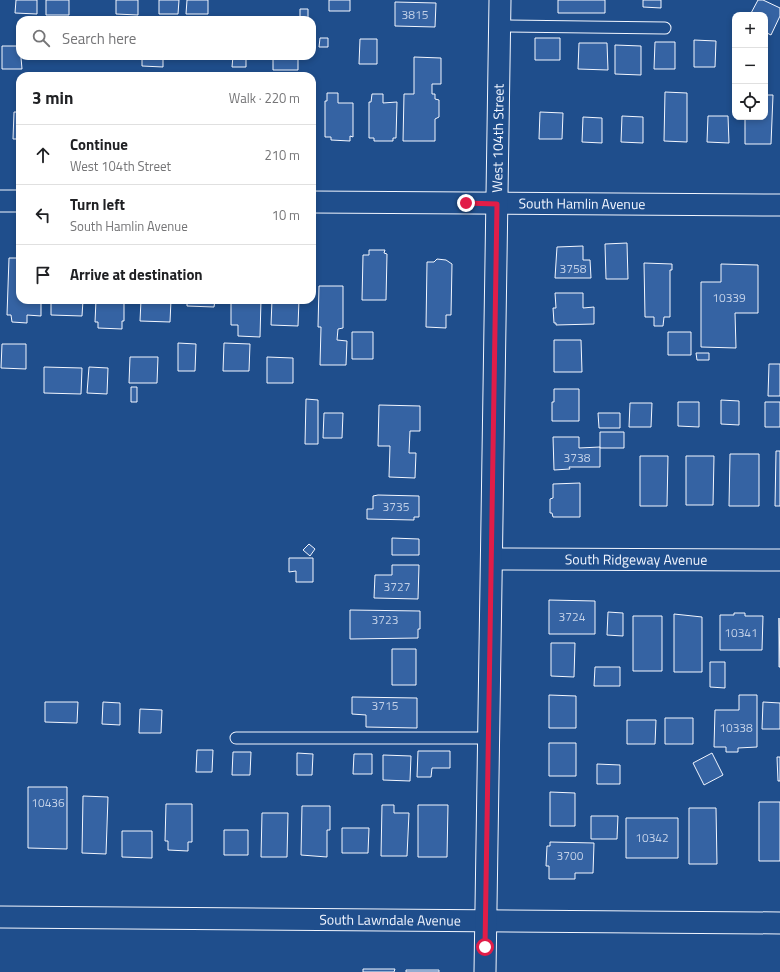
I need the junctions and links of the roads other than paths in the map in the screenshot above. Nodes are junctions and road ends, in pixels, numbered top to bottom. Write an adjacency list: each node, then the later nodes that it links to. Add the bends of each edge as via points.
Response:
1 (500, 0): 2 (street, West 104th Street)
2 (500, 26): 3 (lane); 7 (street, West 104th Street)
3 (665, 28)
4 (0, 200): 5 (street)
5 (16, 201)
6 (316, 202): 7 (street, South Hamlin Avenue)
7 (497, 204): 8 (street, South Hamlin Avenue); 9 (street, West 104th Street)
8 (780, 205)
9 (492, 559): 10 (street, South Ridgeway Avenue); 12 (street, West 104th Street)
10 (780, 560)
11 (236, 738): 12 (lane)
12 (489, 738): 14 (street, West 104th Street)
13 (0, 917): 14 (street, South Lawndale Avenue)
14 (486, 921): 15 (street, South Lawndale Avenue); 16 (street, West 104th Street)
15 (780, 923)
16 (485, 972)

